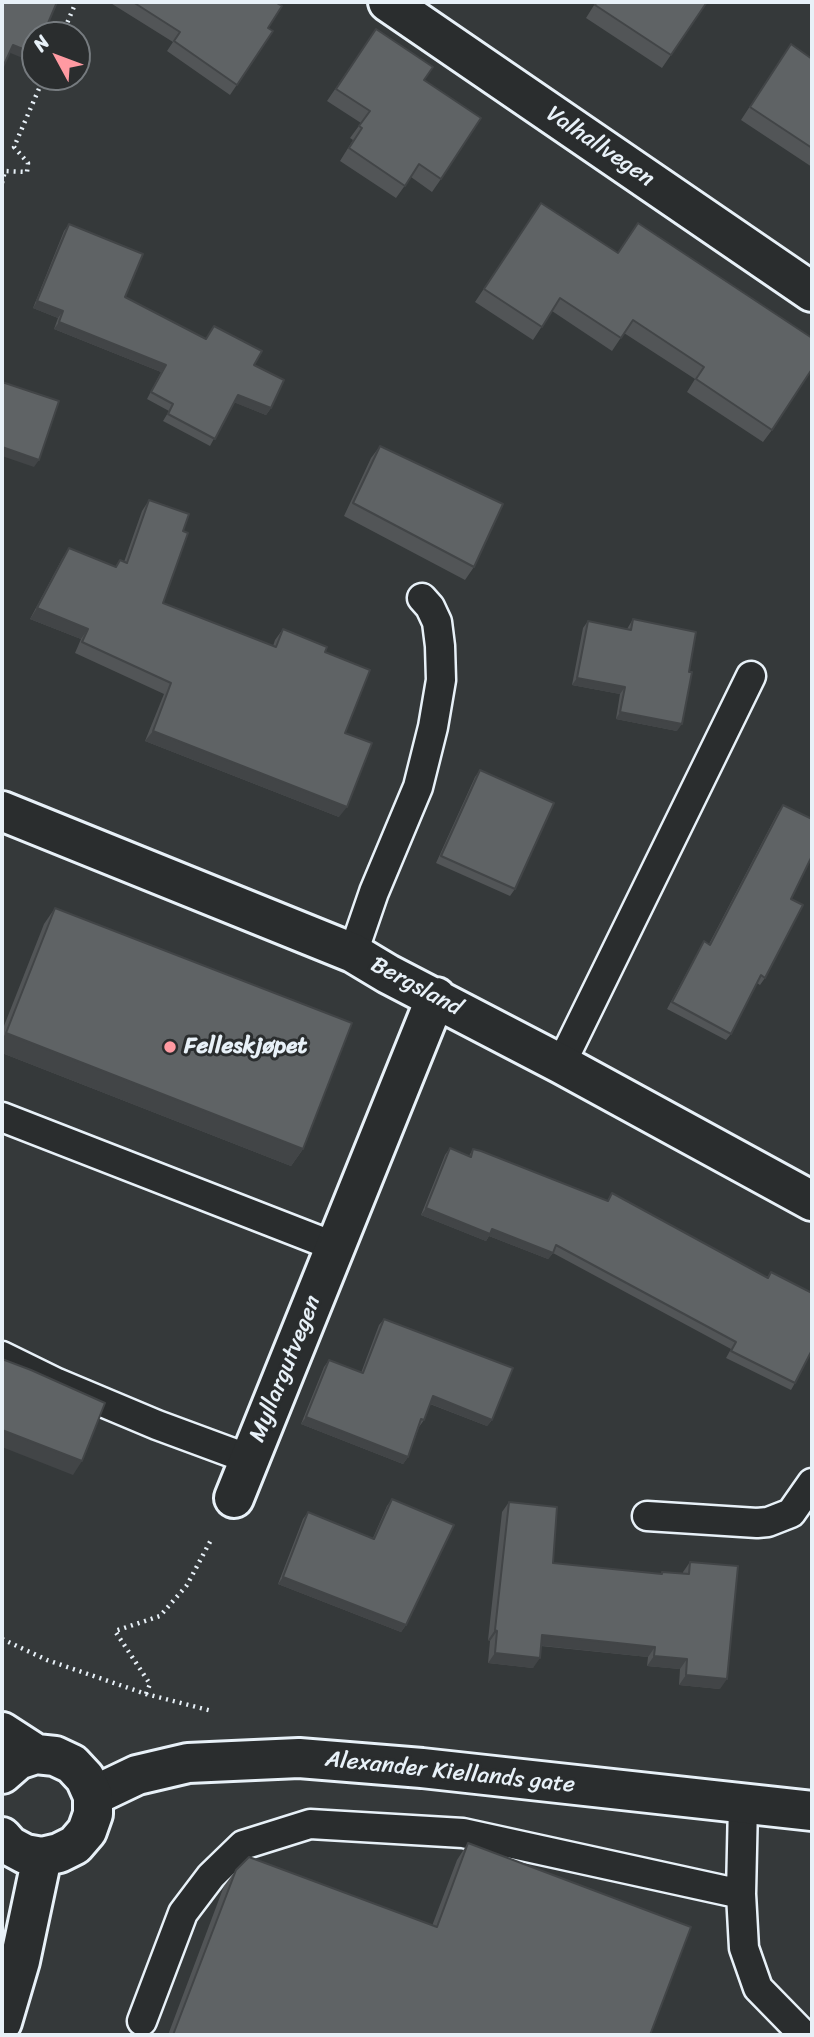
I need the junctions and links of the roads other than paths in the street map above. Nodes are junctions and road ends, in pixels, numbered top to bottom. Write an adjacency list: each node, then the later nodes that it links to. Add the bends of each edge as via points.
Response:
1 (388, 2): 2 (street, Valhallvegen)
2 (812, 292)
3 (422, 598): 6 (lane, via 437,622 440,646 441,680 433,727 418,787)
4 (751, 676): 8 (lane)
5 (2, 811): 6 (street, Bergsland)
6 (353, 953): 7 (street, Bergsland)
7 (436, 998): 8 (street, Bergsland); 11 (street, Myllargutvegen)
8 (561, 1064): 10 (street, Bergsland)
9 (2, 1118): 11 (lane)
10 (812, 1201)
11 (336, 1247): 13 (street, Myllargutvegen)
12 (2, 1356): 13 (lane, via 57,1383)
13 (249, 1460): 15 (street, Myllargutvegen)
14 (812, 1483): 16 (lane, via 791,1513 768,1522)
15 (234, 1498)
16 (647, 1516)
17 (2, 1732): 18 (street)
18 (36, 1754): 19 (street, via 18,1760); 20 (street, via 72,1764)
19 (2, 1774)
20 (93, 1796): 21 (street, Alexander Kiellands gate, via 137,1775 188,1763 299,1758); 24 (street, via 87,1831 75,1845)
21 (743, 1804): 22 (street, Alexander Kiellands gate); 25 (lane)
22 (812, 1811)
23 (2, 1837): 24 (street, via 25,1854)
24 (41, 1857): 27 (street)
25 (741, 1894): 26 (lane, via 463,1833 310,1824 243,1845 211,1876 183,1913); 28 (lane, via 744,1948 758,1988)
26 (142, 2021)
27 (2, 2022)
28 (804, 2035)

